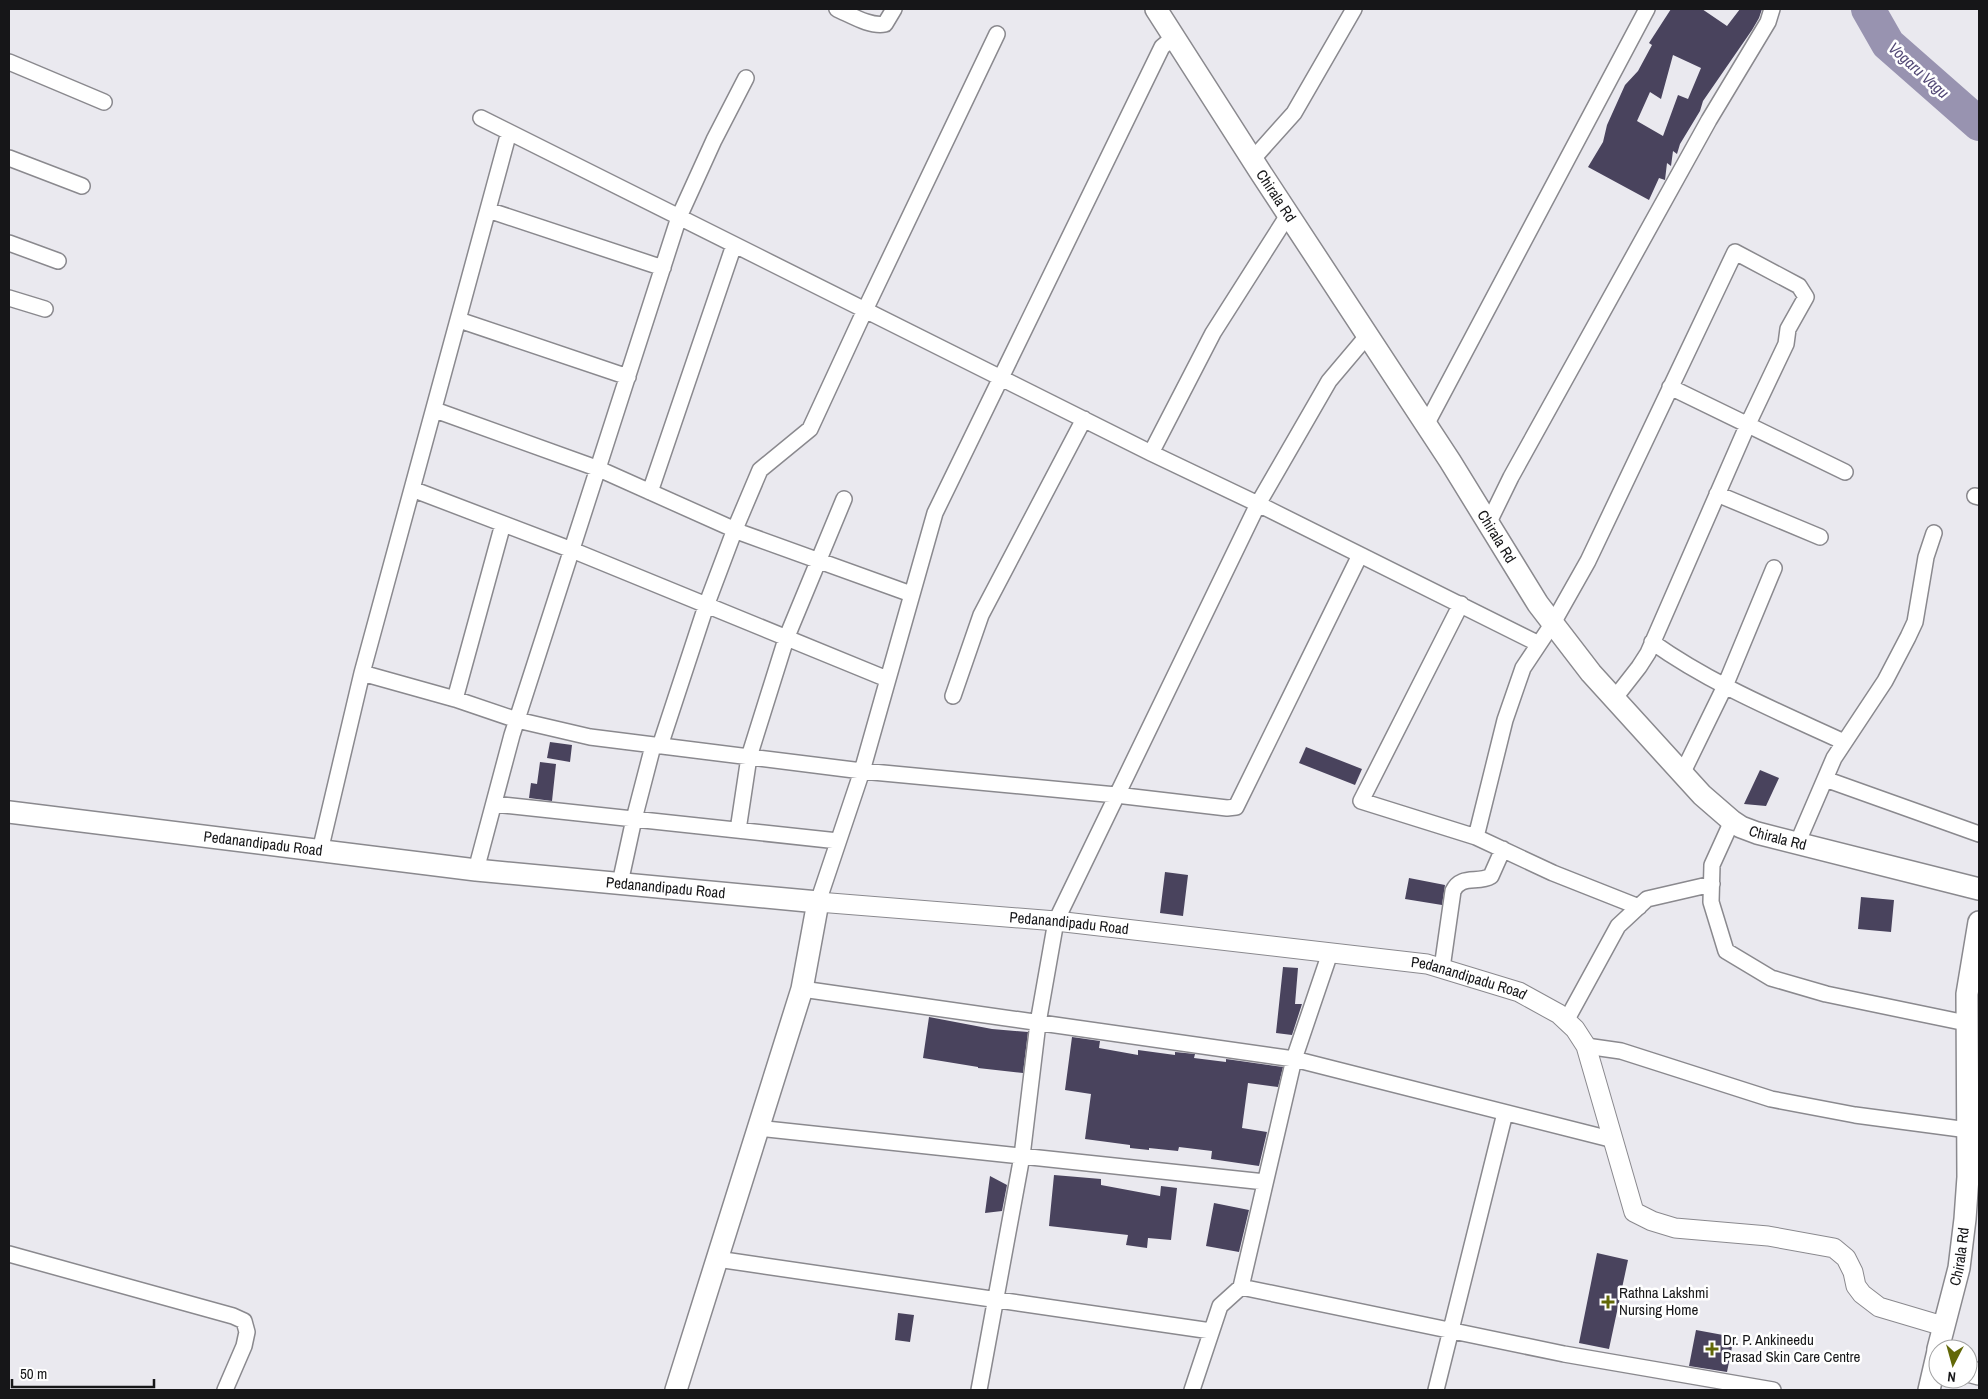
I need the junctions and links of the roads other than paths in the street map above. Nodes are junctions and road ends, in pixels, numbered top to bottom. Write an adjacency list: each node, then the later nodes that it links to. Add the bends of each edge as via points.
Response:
1 (837, 9): 2 (street, via 880,25 885,24)
2 (894, 9)
3 (1156, 9): 8 (main road, Chirala Rd)
4 (1354, 9): 15 (street, via 1294,113)
5 (1647, 9): 35 (street)
6 (1772, 9): 44 (street, via 1768,22 1704,128)
7 (997, 34): 26 (street)
8 (1174, 37): 15 (main road, Chirala Rd); 30 (street, via 1162,47)
9 (9, 62): 11 (street)
10 (746, 78): 19 (street)
11 (104, 102)
12 (481, 118): 13 (street)
13 (509, 132): 17 (street); 19 (street)
14 (9, 158): 16 (street)
15 (1252, 160): 18 (main road, Chirala Rd)
16 (82, 186)
17 (488, 210): 23 (street); 27 (street)
18 (1288, 215): 28 (main road, Chirala Rd); 36 (street, via 1213,332)
19 (679, 217): 21 (street); 23 (street)
20 (9, 243): 22 (street)
21 (734, 244): 26 (street); 40 (street)
22 (58, 261)
23 (663, 268): 29 (street)
24 (9, 298): 25 (street)
25 (45, 309)
26 (865, 310): 30 (street); 46 (street, via 810,429 760,470)
27 (459, 320): 29 (street); 32 (street)
28 (1367, 336): 35 (main road, Chirala Rd); 43 (street, via 1329,381)
29 (628, 377): 37 (street)
30 (1002, 378): 33 (street); 53 (street, via 935,512)
31 (1670, 387): 34 (street); 34 (street, via 1735,252 1799,286 1806,297 1788,329 1786,344); 56 (street, via 1588,562)
32 (435, 410): 37 (street); 39 (street)
33 (1084, 420): 36 (street); 63 (street, via 981,615)
34 (1748, 424): 38 (street); 41 (street)
35 (1426, 425): 44 (main road, Chirala Rd)
36 (1151, 453): 43 (street)
37 (599, 469): 40 (street); 49 (street)
38 (1845, 472)
39 (412, 489): 45 (street); 60 (street)
40 (650, 492): 46 (street)
41 (1717, 494): 48 (street); 58 (street)
42 (844, 499): 51 (street)
43 (1258, 504): 50 (street); 73 (street)
44 (1488, 522): 56 (main road, Chirala Rd)
45 (503, 524): 49 (street); 64 (street)
46 (734, 530): 51 (street); 55 (street)
47 (1934, 533): 67 (street, via 1912,629 1885,681)
48 (1820, 537)
49 (572, 550): 55 (street); 66 (street)
50 (1360, 555): 54 (street); 73 (street, via 1236,807)
51 (818, 560): 53 (street); 57 (street)
52 (1774, 568): 62 (street)
53 (911, 594): 61 (street)
54 (1461, 604): 59 (street); 80 (street, via 1361,801)
55 (706, 606): 57 (street); 68 (street)
56 (1553, 623): 59 (street); 65 (main road, Chirala Rd)
57 (786, 639): 61 (street); 69 (street)
58 (1652, 642): 62 (street); 65 (street, via 1639,667)
59 (1539, 644): 80 (street, via 1524,668 1506,720)
60 (362, 673): 64 (street); 84 (street)
61 (887, 679): 70 (street)
62 (1725, 686): 67 (street); 71 (street)
63 (953, 696)
64 (455, 699): 66 (street)
65 (1614, 699): 71 (main road, Chirala Rd)
66 (517, 720): 68 (street, via 590,737); 74 (street)
67 (1844, 742): 72 (street)
68 (656, 746): 69 (street); 76 (street)
69 (750, 757): 70 (street); 78 (street)
70 (862, 771): 73 (street); 81 (street)
71 (1682, 774): 77 (main road, Chirala Rd)
72 (1825, 779): 79 (street); 82 (street)
73 (1116, 795): 91 (street)
74 (494, 804): 76 (street); 85 (street)
75 (9, 812): 84 (main road, Pedanandipadu Road)
76 (634, 819): 78 (street); 86 (street)
77 (1732, 821): 82 (main road, Chirala Rd, via 1757,833); 87 (street, via 1712,865)
78 (738, 830): 81 (street)
79 (1979, 834)
80 (1476, 837): 83 (street)
81 (838, 841): 89 (street)
82 (1797, 844): 88 (main road, Chirala Rd)
83 (1503, 849): 90 (street); 94 (street, via 1491,876 1455,885)
84 (320, 851): 85 (main road, Pedanandipadu Road)
85 (476, 870): 86 (main road, Pedanandipadu Road)
86 (620, 883): 89 (main road, Pedanandipadu Road)
87 (1712, 884): 90 (street, via 1647,900); 98 (street, via 1711,902 1726,951 1771,978 1826,994)
88 (1979, 889)
89 (818, 902): 91 (street, Pedanandipadu Road); 95 (main road)
90 (1639, 907): 96 (street, via 1618,926)
91 (1056, 921): 93 (street, Pedanandipadu Road); 97 (street)
92 (1979, 922): 98 (main road, Chirala Rd, via 1967,994)
93 (1330, 953): 94 (street, Pedanandipadu Road); 100 (street)
94 (1442, 968): 96 (street, Pedanandipadu Road, via 1520,992)
95 (802, 989): 97 (street); 102 (main road)
96 (1566, 1020): 99 (street, Pedanandipadu Road)
97 (1038, 1023): 100 (street); 105 (street)
98 (1966, 1023): 103 (main road, Chirala Rd)
99 (1586, 1046): 103 (street, via 1621,1051 1771,1099); 104 (street, Pedanandipadu Road)
100 (1294, 1059): 101 (street); 106 (street)
101 (1505, 1113): 104 (street); 113 (street)
102 (758, 1128): 105 (street); 108 (main road)
103 (1972, 1135): 111 (main road, Chirala Rd, via 1959,1268)
104 (1614, 1140): 111 (street, Pedanandipadu Road, via 1634,1212 1652,1222 1675,1228 1768,1236 1834,1248 1846,1258 1862,1294 1879,1308)
105 (1022, 1156): 106 (street); 110 (street)
106 (1266, 1182): 109 (street)
107 (9, 1254): 115 (street, via 244,1321 247,1332 244,1346)
108 (717, 1259): 110 (street); 116 (main road)
109 (1241, 1287): 112 (street, via 1220,1306); 113 (street)
110 (996, 1300): 112 (street); 117 (street)
111 (1943, 1326): 114 (main road, Chirala Rd)
112 (1211, 1331): 118 (street)
113 (1451, 1331): 119 (street); 120 (street)
114 (1940, 1339)
115 (225, 1390)
116 (676, 1390)
117 (979, 1390)
118 (1192, 1390)
119 (1436, 1390)
120 (1773, 1390)

